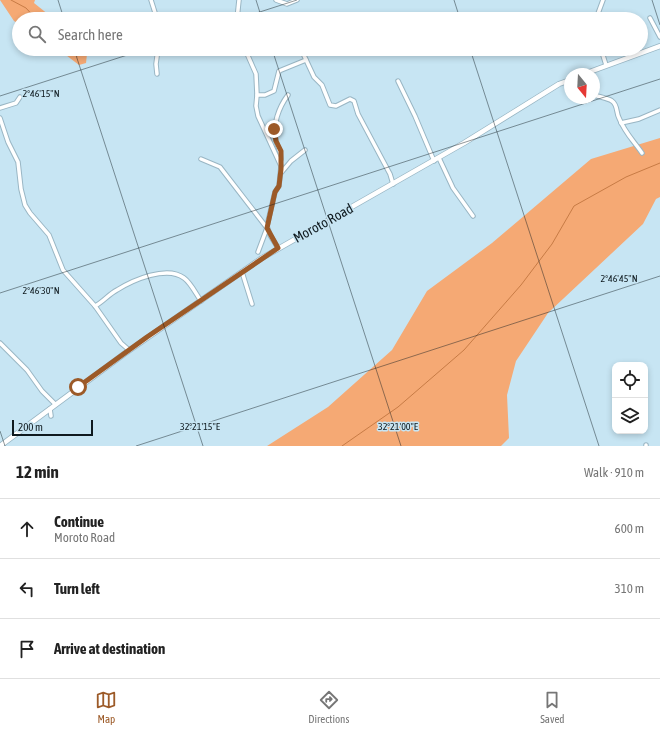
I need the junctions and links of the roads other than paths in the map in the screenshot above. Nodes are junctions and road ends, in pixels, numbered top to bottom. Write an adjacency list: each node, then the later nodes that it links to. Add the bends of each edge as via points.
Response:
1 (151, 0): 6 (street)
2 (239, 0): 7 (street)
3 (276, 0): 4 (street, via 287,4)
4 (297, 0)
5 (603, 0): 8 (street)
6 (155, 12)
7 (238, 12)
8 (599, 12)
9 (650, 18): 10 (street)
10 (660, 37)
11 (660, 46): 12 (main road)
12 (648, 50)
13 (157, 56): 21 (street)
14 (248, 56): 24 (street, via 256,74)
15 (304, 56): 18 (street)
16 (603, 56): 19 (street)
17 (633, 56): 19 (main road)
18 (306, 60): 24 (street, via 279,72 274,91); 39 (street, via 322,85 331,106 350,99 354,101)
19 (606, 66): 20 (main road)
20 (600, 68)
21 (157, 74)
22 (398, 81): 36 (street)
23 (564, 82): 34 (main road, Moroto Road)
24 (257, 95): 37 (street, via 258,116)
25 (288, 95): 37 (street, via 281,104 274,129 281,151)
26 (20, 97): 28 (street, via 16,103)
27 (600, 97): 31 (street, via 613,101)
28 (0, 108)
29 (660, 110): 31 (street, via 639,120)
30 (0, 118): 47 (street, via 18,162 25,204 49,235 63,270)
31 (621, 123): 33 (street, via 630,140)
32 (305, 150): 38 (street, via 291,161)
33 (642, 152)
34 (439, 158): 36 (main road, Moroto Road); 40 (street, via 453,188)
35 (201, 159): 41 (street, via 220,167)
36 (434, 161): 39 (main road, Moroto Road)
37 (280, 162): 38 (street)
38 (281, 174): 41 (street)
39 (393, 184): 42 (main road, Moroto Road)
40 (474, 216)
41 (267, 228): 42 (street); 43 (street)
42 (278, 248): 44 (main road, Moroto Road)
43 (258, 252)
44 (242, 272): 45 (main road, Moroto Road); 46 (street)
45 (201, 301): 47 (street, via 186,278 180,275 152,274 138,278); 49 (main road, Moroto Road)
46 (252, 304)
47 (95, 306): 49 (street, via 121,343)
48 (0, 344): 50 (street, via 27,370)
49 (129, 350): 50 (main road, Moroto Road)
50 (55, 404): 51 (main road, Moroto Road)
51 (50, 409): 52 (street); 53 (main road, Moroto Road)
52 (51, 416)
53 (0, 446)

